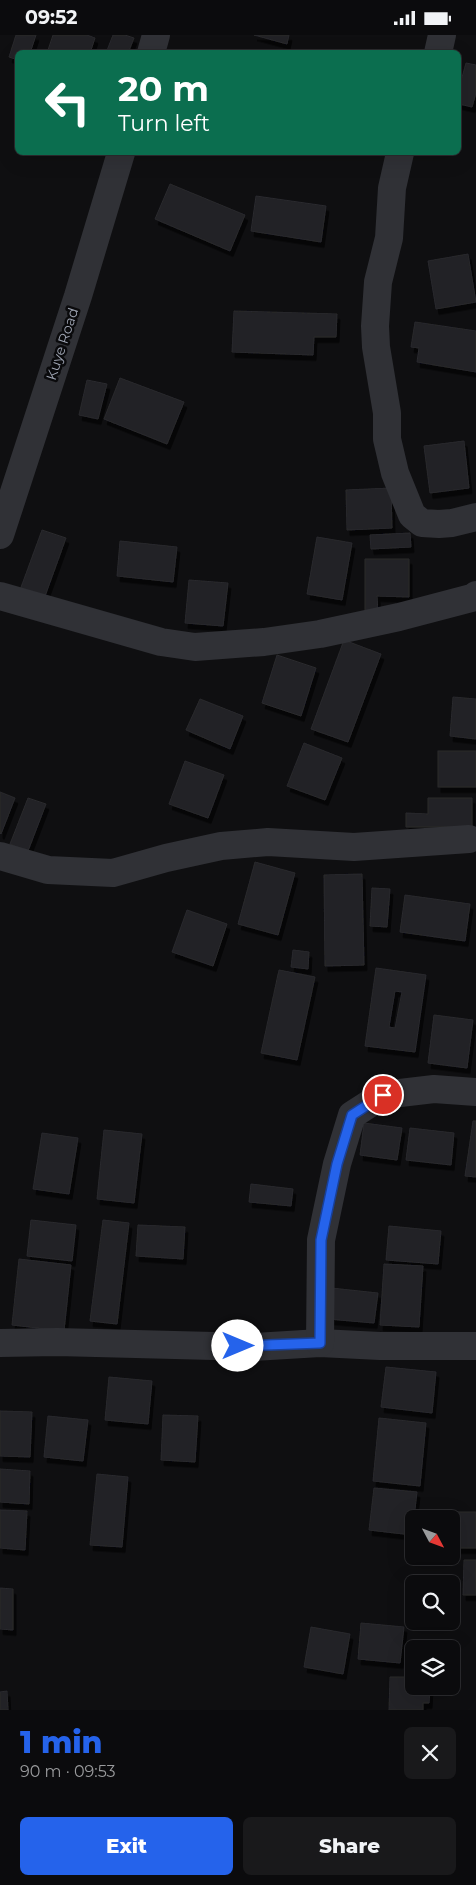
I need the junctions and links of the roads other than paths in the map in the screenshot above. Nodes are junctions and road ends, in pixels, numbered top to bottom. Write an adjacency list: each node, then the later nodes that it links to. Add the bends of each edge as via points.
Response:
1 (156, 35): 3 (street)
2 (442, 35): 4 (street)
3 (152, 50)
4 (439, 50)
5 (120, 155): 8 (street, Kuye Road)
6 (400, 155): 7 (street, via 392,188 389,238 378,282 375,326 387,413 387,439 395,473 412,515 422,523 439,524)
7 (476, 517)
8 (0, 533)
9 (476, 595): 10 (street, via 399,617 328,632 264,642 195,647 161,642)
10 (0, 596)
11 (469, 839): 12 (street, via 354,847 268,842 221,846 113,873 48,870)
12 (0, 856)
13 (476, 1092): 15 (street, via 434,1089 383,1095 352,1115 337,1164 321,1240)
14 (0, 1343): 15 (street, via 253,1347)
15 (320, 1343): 16 (street, via 380,1347)
16 (476, 1346)

